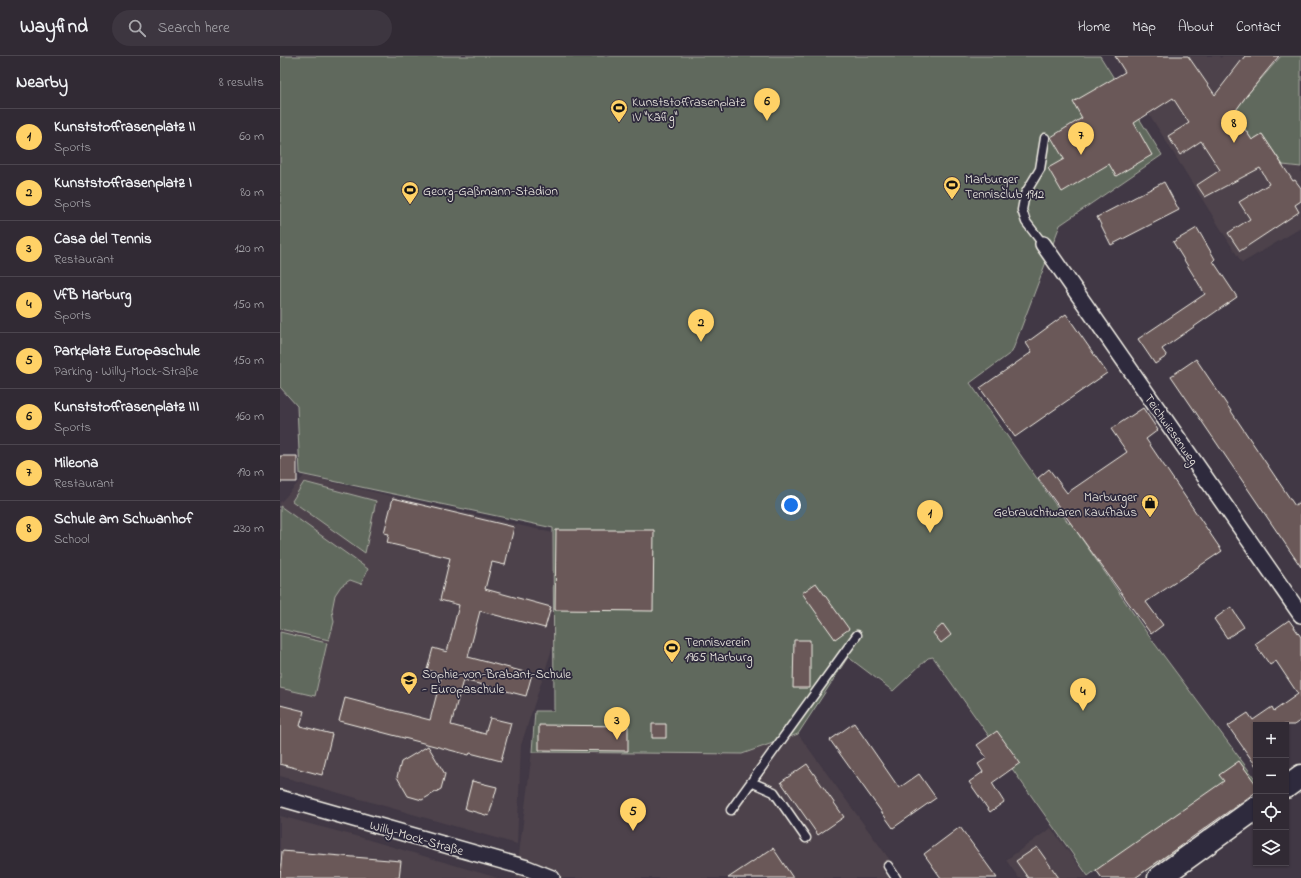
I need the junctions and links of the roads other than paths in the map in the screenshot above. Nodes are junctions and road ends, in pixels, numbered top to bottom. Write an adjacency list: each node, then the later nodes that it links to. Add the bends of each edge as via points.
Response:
1 (1045, 138): 2 (lane, via 1040,169 1025,194 1022,210 1026,222)
2 (1043, 244): 3 (street, Teichwiesenweg)
3 (1301, 615)
4 (857, 635): 6 (lane)
5 (1301, 776): 7 (main road)
6 (751, 782): 9 (lane); 11 (lane, via 774,792)
7 (1289, 785)
8 (280, 798): 13 (street, Willy-Mock-Straße, via 512,864)
9 (731, 810)
10 (1253, 810): 15 (main road)
11 (806, 838)
12 (888, 866): 14 (lane)
13 (552, 878)
14 (896, 878)
15 (1159, 878)

